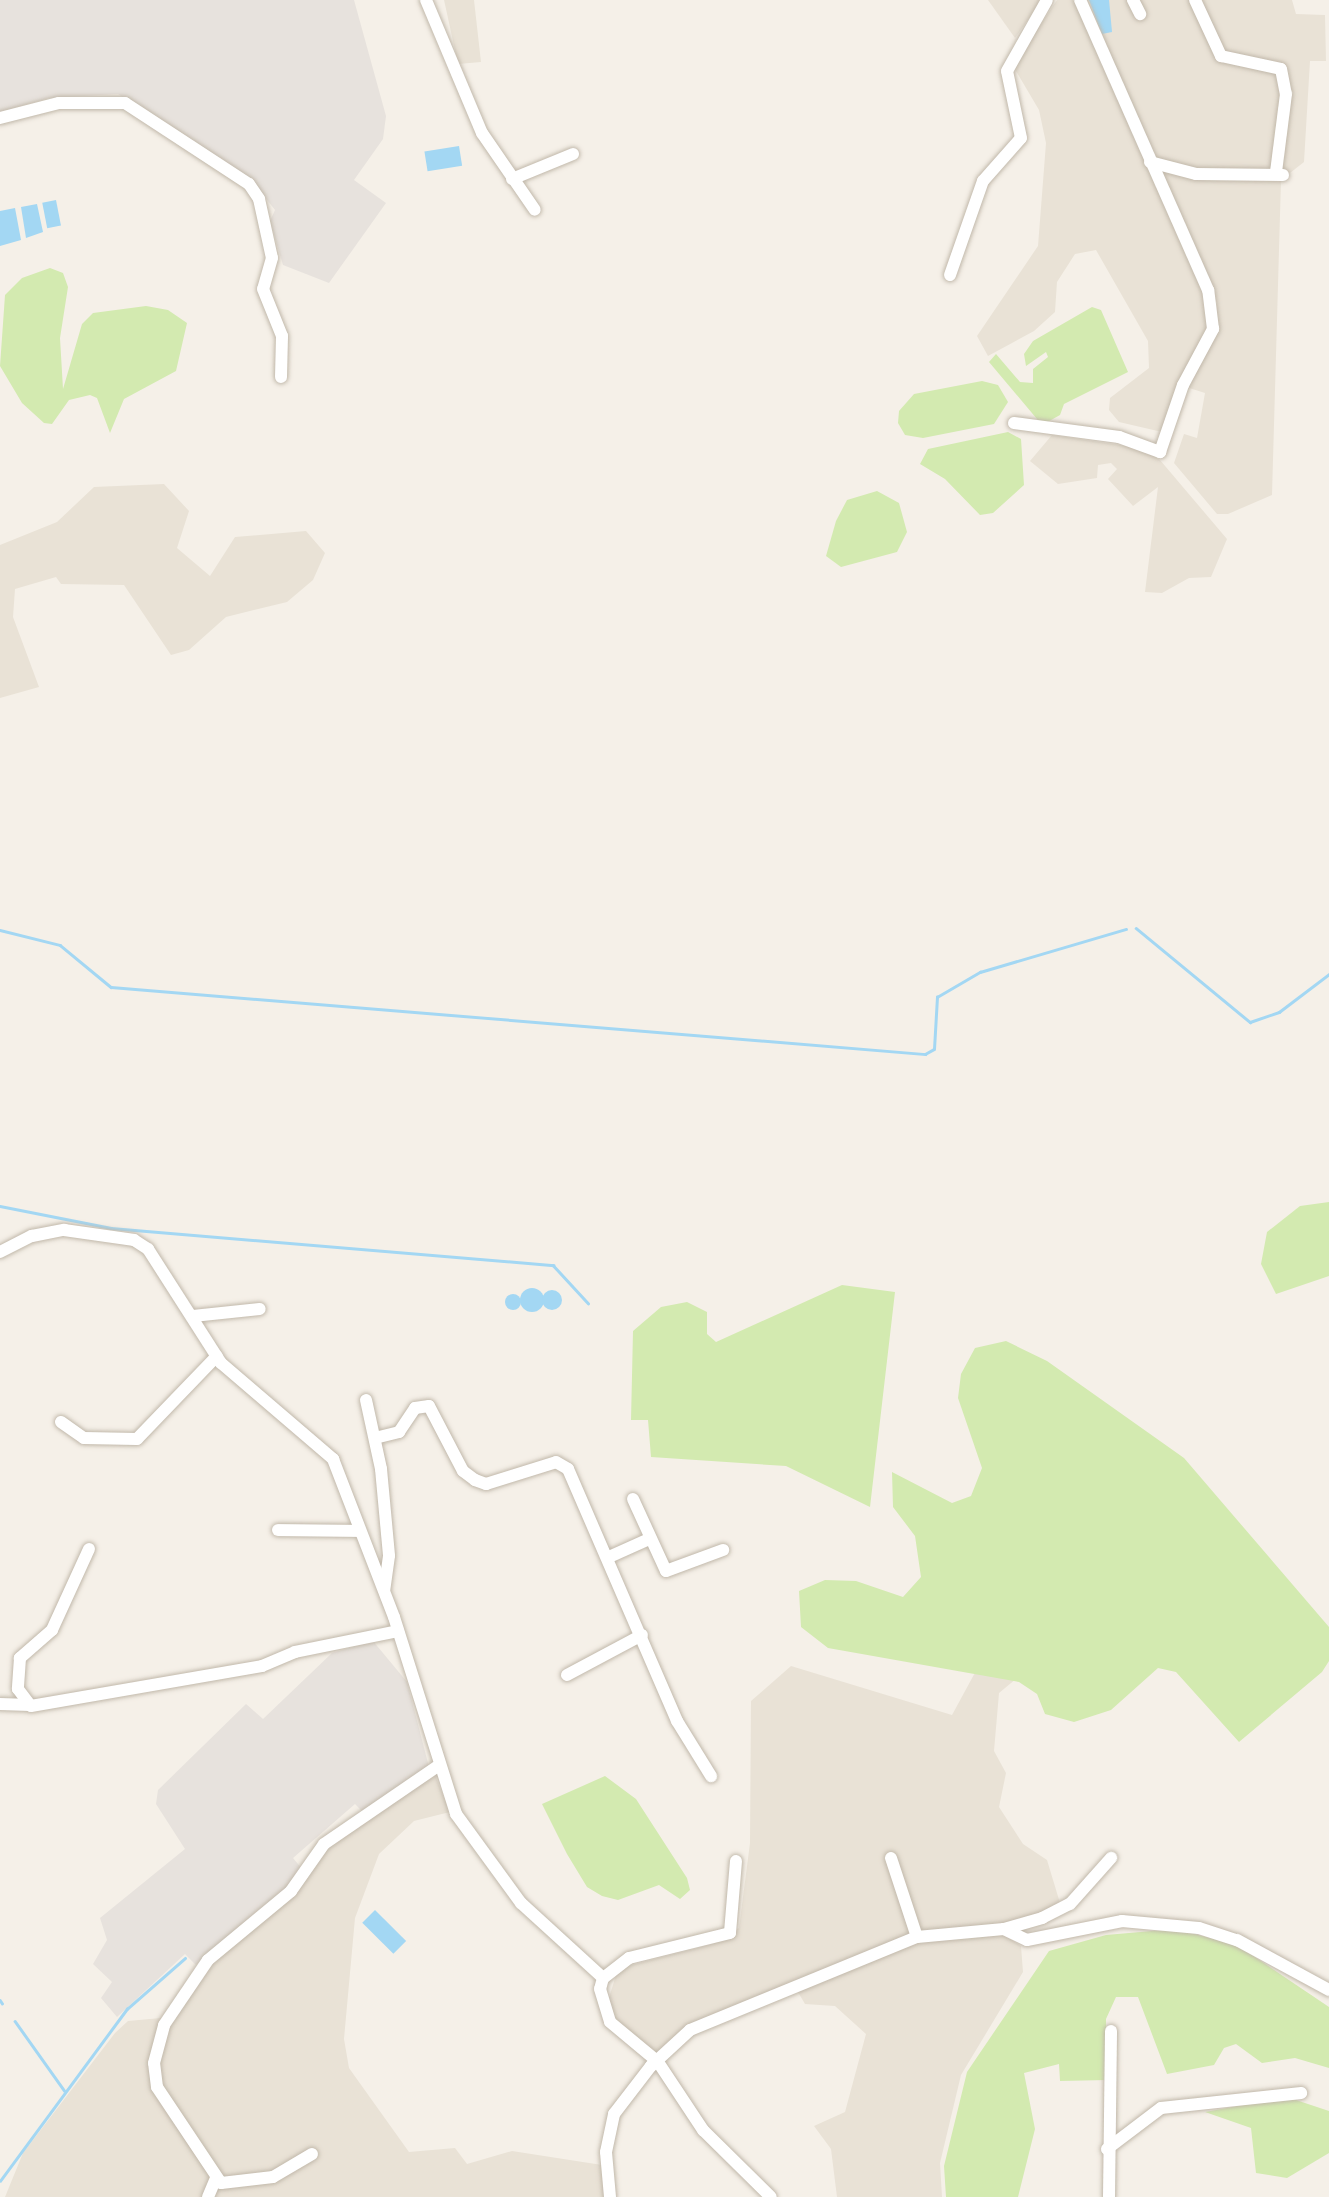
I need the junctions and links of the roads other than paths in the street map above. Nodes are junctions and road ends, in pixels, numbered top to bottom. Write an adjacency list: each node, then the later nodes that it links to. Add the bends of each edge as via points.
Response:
1 (426, 0): 10 (street, via 477,121)
2 (1047, 0): 12 (street, via 1007,71 1021,138 983,181)
3 (1080, 0): 9 (street)
4 (1133, 0): 6 (street)
5 (1195, 0): 9 (street, via 1221,56 1281,69 1286,94 1280,173 1196,174)
6 (1140, 14)
7 (0, 118): 13 (street, via 51,103 125,103 249,184 260,200 272,258 263,289 282,336)
8 (573, 154): 10 (street)
9 (1150, 162): 14 (street, via 1215,312 1160,452 1119,437)
10 (512, 179): 11 (street)
11 (535, 211)
12 (950, 275)
13 (281, 377)
14 (1014, 423)
15 (0, 1252): 17 (street, via 49,1231 134,1240 148,1248)
16 (260, 1309): 17 (street)
17 (193, 1316): 18 (street)
18 (217, 1356): 20 (street, via 137,1439 84,1438); 24 (street, via 333,1459)
19 (366, 1400): 21 (street)
20 (61, 1422)
21 (374, 1438): 28 (street, via 399,1432 415,1408 429,1406 463,1471 475,1480 486,1484 564,1464); 29 (street, via 389,1556)
22 (633, 1499): 25 (street)
23 (278, 1530): 24 (street)
24 (360, 1531): 29 (street)
25 (649, 1539): 27 (street, via 666,1570); 28 (street)
26 (89, 1549): 34 (street, via 52,1630 20,1658 18,1689)
27 (723, 1550)
28 (609, 1557): 31 (street)
29 (384, 1591): 30 (street)
30 (398, 1631): 34 (street, via 295,1653 262,1666); 35 (street)
31 (642, 1635): 32 (street); 36 (street, via 677,1721)
32 (567, 1675)
33 (0, 1704): 34 (street)
34 (30, 1705)
35 (438, 1766): 42 (street, via 456,1814 521,1903); 49 (street, via 324,1844 291,1891 208,1960 169,2013 153,2063 157,2087)
36 (711, 1776)
37 (891, 1858): 41 (street)
38 (1111, 1858): 40 (street, via 1070,1903)
39 (736, 1861): 42 (street, via 730,1933 629,1958)
40 (1004, 1929): 41 (street); 43 (street, via 1027,1940 1122,1921 1199,1928 1247,1945)
41 (917, 1937): 45 (street, via 701,2024)
42 (603, 1978): 45 (street, via 604,2014)
43 (1329, 1990)
44 (1111, 2031): 47 (street)
45 (658, 2062): 51 (street, via 610,2125); 52 (street, via 703,2130)
46 (1301, 2093): 47 (street, via 1161,2108)
47 (1107, 2149): 53 (street)
48 (312, 2154): 49 (street, via 250,2183)
49 (216, 2178): 50 (street)
50 (208, 2197)
51 (610, 2197)
52 (771, 2197)
53 (1109, 2197)

